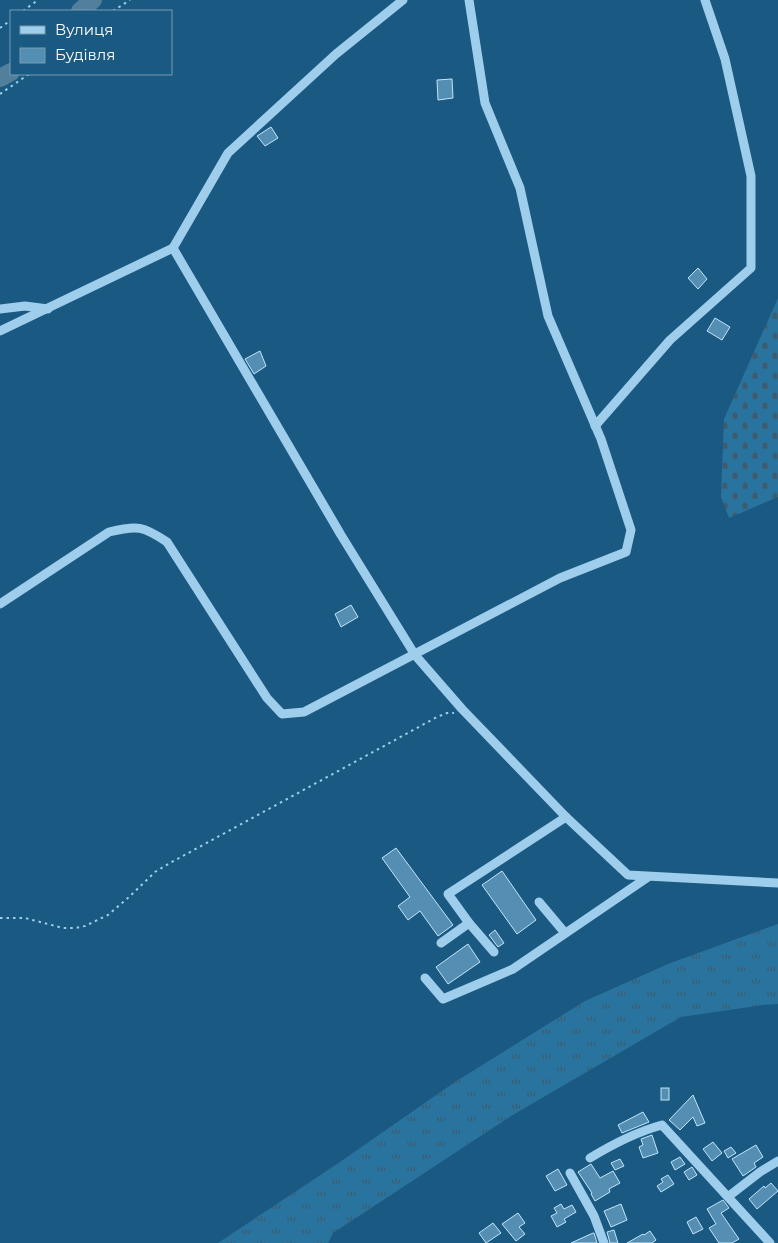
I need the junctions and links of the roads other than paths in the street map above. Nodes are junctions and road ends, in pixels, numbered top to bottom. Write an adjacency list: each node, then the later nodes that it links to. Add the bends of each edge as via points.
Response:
1 (403, 0): 4 (street, via 336,54 228,152)
2 (469, 0): 8 (street, via 485,102 520,188 548,316)
3 (705, 0): 8 (street, via 725,59 751,176 751,268 670,340)
4 (173, 248): 5 (street); 10 (street)
5 (48, 309): 6 (street, via 25,306); 7 (street)
6 (0, 310)
7 (0, 331)
8 (595, 426): 10 (street, via 631,530 626,552 560,578)
9 (0, 604): 10 (street, via 109,532 130,527 148,529 167,542 267,698 282,714 304,712)
10 (415, 655): 11 (street)
11 (566, 817): 12 (street, via 628,875); 15 (street, via 448,894)
12 (648, 876): 13 (street); 16 (street)
13 (778, 883)
14 (539, 902): 16 (street)
15 (469, 922): 17 (street); 18 (street)
16 (565, 933): 19 (street, via 513,969 443,999)
17 (441, 943)
18 (494, 952)
19 (425, 978)
20 (590, 1158): 23 (street, via 618,1142 662,1125)
21 (778, 1161): 23 (street)
22 (570, 1173): 24 (street, via 594,1216)
23 (729, 1196): 25 (street)
24 (604, 1243)
25 (770, 1243)

